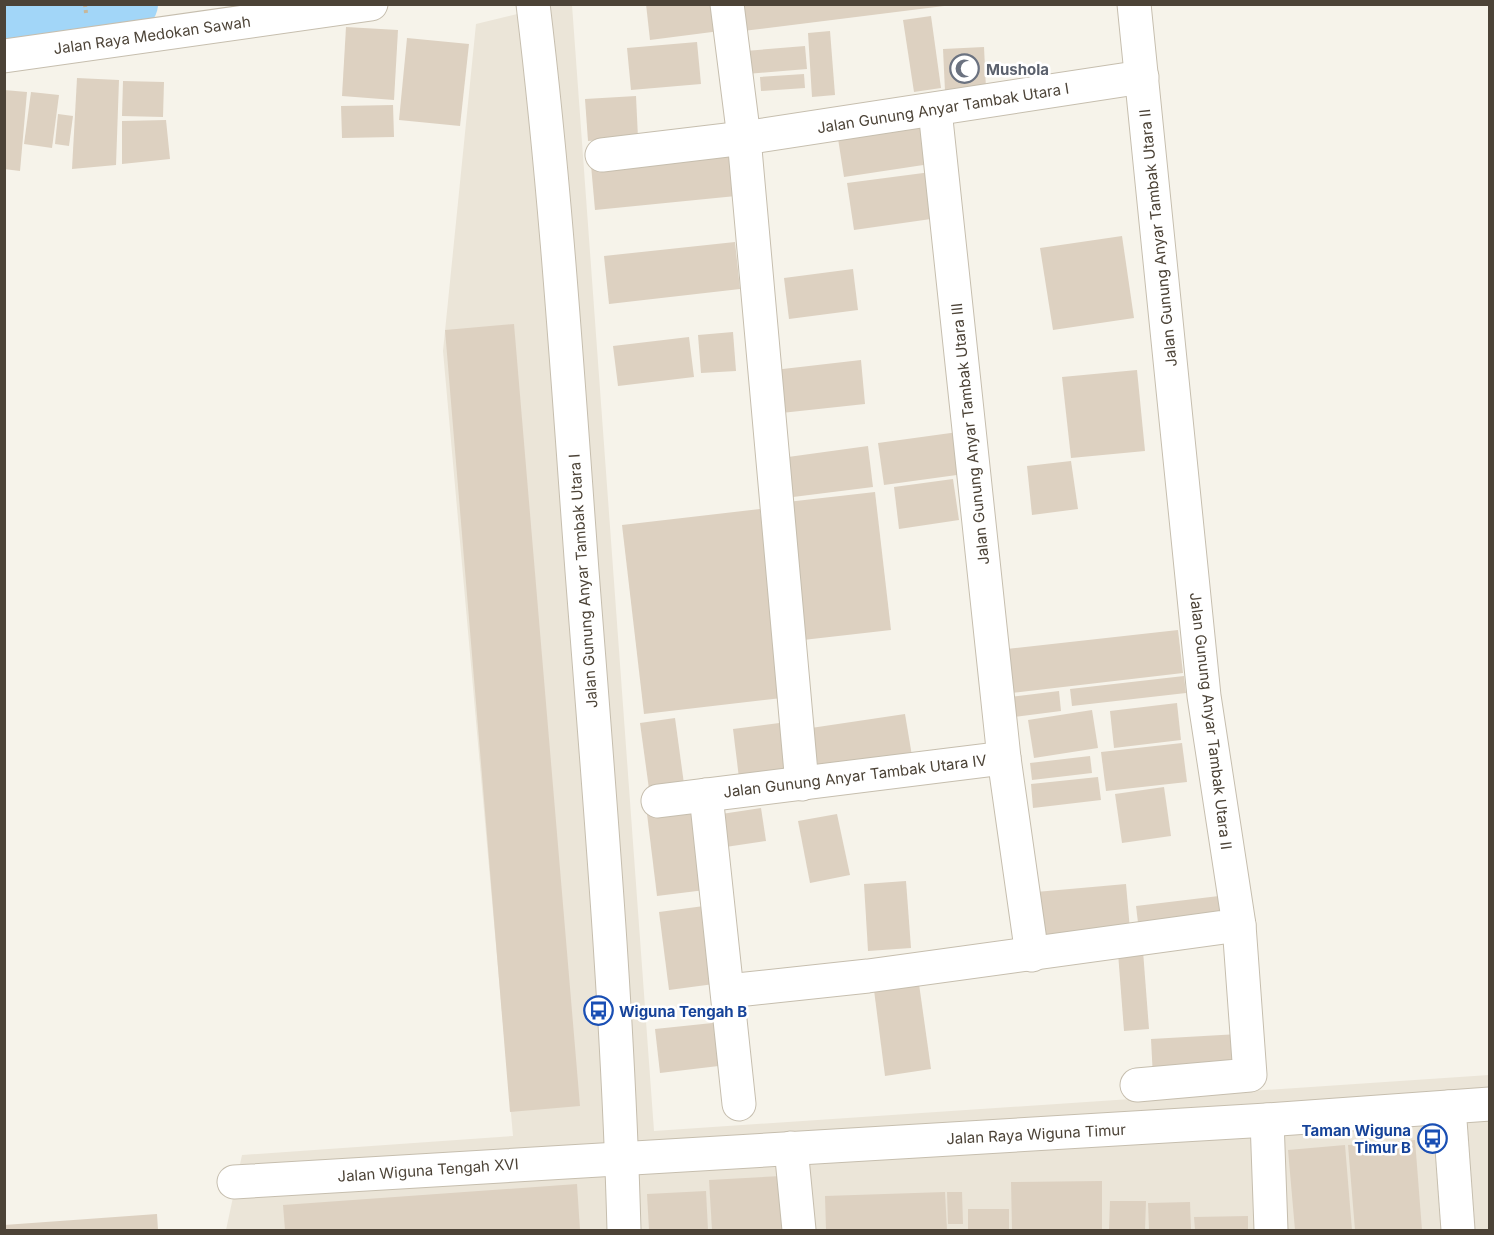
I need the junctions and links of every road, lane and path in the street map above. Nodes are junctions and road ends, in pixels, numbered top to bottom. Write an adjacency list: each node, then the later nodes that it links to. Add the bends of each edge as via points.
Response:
1 (371, 4): 5 (street, Jalan Raya Medokan Sawah)
2 (532, 4): 23 (street, Jalan Gunung Anyar Tambak Utara I, via 550,161 595,730)
3 (727, 4): 8 (street)
4 (1134, 4): 6 (street, Jalan Gunung Anyar Tambak Utara II)
5 (4, 56)
6 (1142, 77): 7 (street, Jalan Gunung Anyar Tambak Utara I); 14 (street, Jalan Gunung Anyar Tambak Utara II, via 1204,696)
7 (935, 110): 8 (street, Jalan Gunung Anyar Tambak Utara I); 10 (street, Jalan Gunung Anyar Tambak Utara III)
8 (744, 138): 9 (street, Jalan Gunung Anyar Tambak Utara I); 11 (street)
9 (602, 155)
10 (1004, 758): 11 (street, Jalan Gunung Anyar Tambak Utara IV); 15 (street, Jalan Gunung Anyar Tambak Utara III)
11 (802, 784): 12 (street, Jalan Gunung Anyar Tambak Utara IV)
12 (706, 795): 13 (street, Jalan Gunung Anyar Tambak Utara IV); 16 (street, Jalan Gunung Anyar Tambak Utara IV)
13 (658, 801)
14 (1239, 925): 15 (street); 17 (street, Jalan Gunung Anyar Tambak Utara II, via 1250,1075)
15 (1032, 955): 16 (street)
16 (728, 991): 18 (street, Jalan Gunung Anyar Tambak Utara IV)
17 (1137, 1085)
18 (739, 1104)
19 (1490, 1104): 20 (street, Jalan Raya Wiguna Timur)
20 (1449, 1107): 21 (street, Jalan Raya Wiguna Timur); 28 (street)
21 (1267, 1120): 22 (street, Jalan Raya Wiguna Timur); 27 (street)
22 (791, 1148): 23 (street, Jalan Raya Wiguna Timur); 26 (street)
23 (622, 1158): 24 (street, Jalan Wiguna Tengah XVI); 25 (street, Jalan Gunung Anyar Tambak Utara I)
24 (234, 1182)
25 (624, 1230)
26 (799, 1230)
27 (1271, 1230)
28 (1458, 1230)

